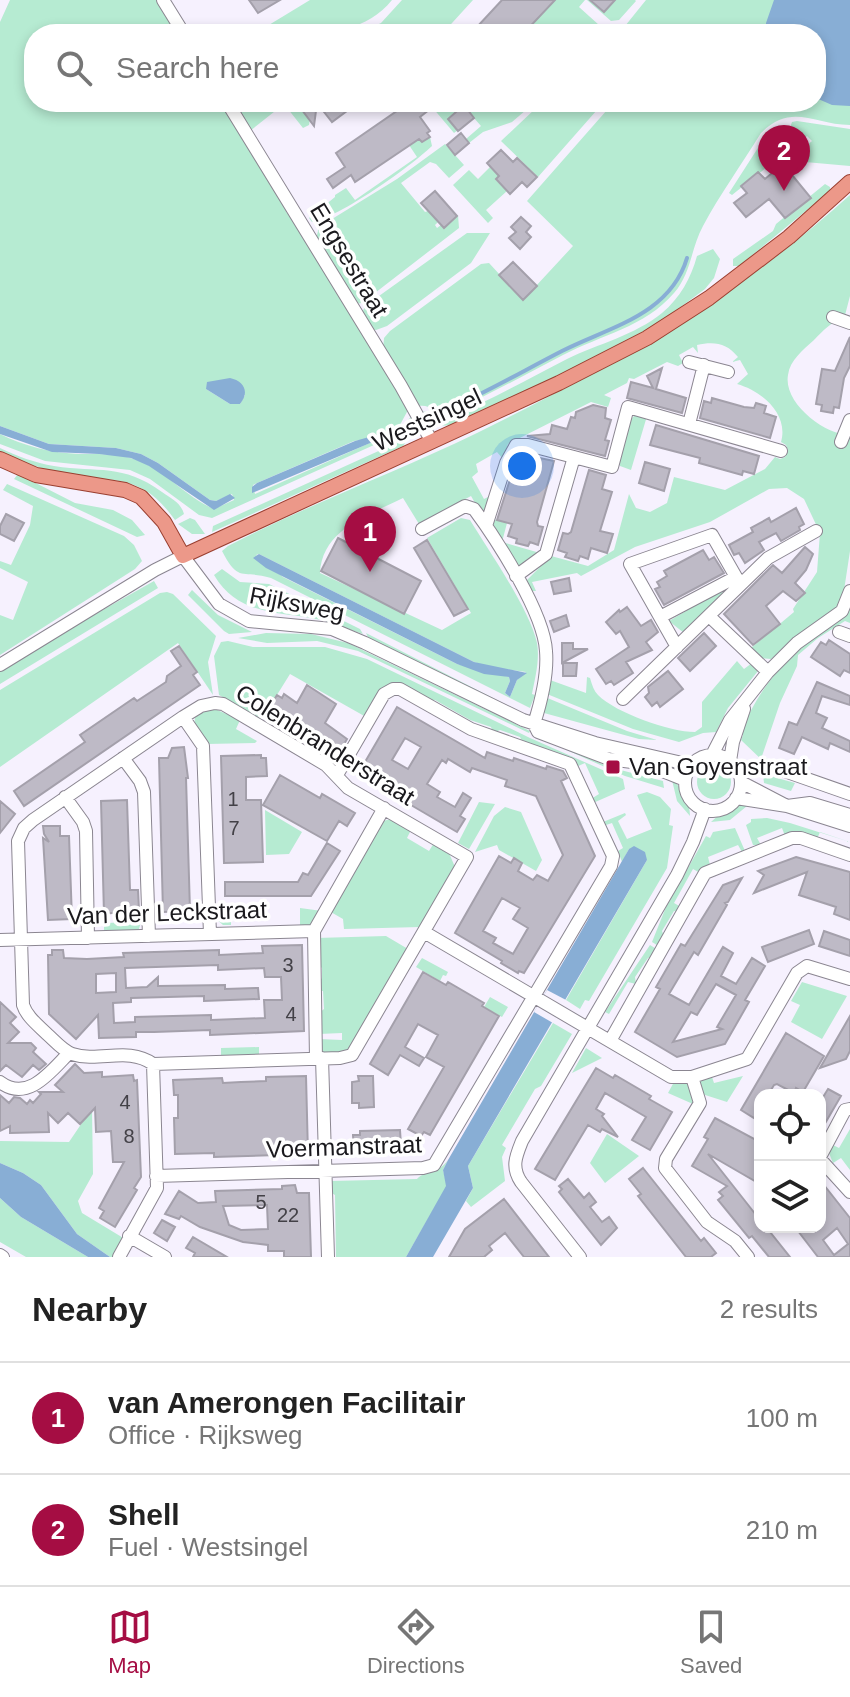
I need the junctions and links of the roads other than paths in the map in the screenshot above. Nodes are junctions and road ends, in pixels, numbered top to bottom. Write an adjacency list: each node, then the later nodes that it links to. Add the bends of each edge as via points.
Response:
1 (163, 0): 2 (street)
2 (178, 24)
3 (233, 112): 12 (street, Engsestraat)
4 (850, 182): 12 (main road, Westsingel, via 789,237 647,338)
5 (833, 317): 6 (street)
6 (850, 323)
7 (689, 362): 8 (street)
8 (704, 365): 9 (street); 11 (street)
9 (728, 372)
10 (850, 420): 13 (street)
11 (689, 424): 14 (street); 15 (street, via 628,407 612,467)
12 (432, 442): 20 (main road, Westsingel)
13 (841, 442)
14 (781, 451)
15 (574, 457): 17 (street, via 516,445); 21 (street, via 546,554)
16 (0, 459): 20 (main road, Rijksweg, via 36,475 141,497 164,522)
17 (486, 526): 18 (street, via 474,509 465,506); 21 (street)
18 (422, 529)
19 (816, 531): 22 (street)
20 (183, 556): 27 (street, Westsingel); 32 (street, Rijksweg, via 219,604 234,615 262,624 332,629)
21 (516, 576): 32 (street, via 542,629 547,652)
22 (738, 580): 24 (street); 25 (street); 25 (street, via 712,535 630,564)
23 (850, 591): 28 (street, via 842,611)
24 (709, 616): 26 (street); 28 (street)
25 (660, 617): 26 (street)
26 (677, 647): 29 (street)
27 (0, 665)
28 (768, 672): 30 (street)
29 (623, 699)
30 (747, 699): 34 (street); 36 (street)
31 (183, 717): 35 (street, Colenbranderstraat); 40 (street, Colenbranderstraat, via 201,706 223,704); 54 (street, via 203,746)
32 (534, 724): 33 (street, Rijksweg); 37 (street, Rijksweg, via 538,732 573,747)
33 (595, 743): 37 (street, Rijksweg); 38 (street, Rijksweg)
34 (712, 755): 36 (street); 38 (street)
35 (123, 758): 44 (street, Colenbranderstraat); 55 (street, via 144,792)
36 (730, 761): 42 (street)
37 (647, 764): 41 (street, Rijksweg)
38 (691, 765): 41 (street)
39 (770, 766): 43 (street)
40 (337, 775): 47 (street, Colenbranderstraat, via 348,788); 60 (street, via 384,694 393,689 471,729 570,764 613,856)
41 (685, 780): 48 (street, via 690,798)
42 (741, 782): 45 (street); 46 (street)
43 (850, 794)
44 (65, 797): 56 (street, via 86,831); 57 (street, Colenbranderstraat, via 24,828 18,841)
45 (736, 798): 46 (street); 48 (street, via 725,808)
46 (787, 806): 49 (street, via 810,803); 50 (street)
47 (384, 808): 52 (street); 53 (street, Colenbranderstraat, via 467,857)
48 (705, 809): 61 (street, via 677,875)
49 (850, 815)
50 (850, 826)
51 (850, 855): 62 (street, via 792,838 705,873)
52 (314, 931): 54 (street, Van der Leckstraat); 64 (street)
53 (424, 932): 60 (street); 64 (street, Colenbranderstraat, via 354,1053)
54 (210, 934): 55 (street, Van der Leckstraat)
55 (149, 936): 56 (street, Van der Leckstraat)
56 (88, 938): 57 (street, Van der Leckstraat)
57 (21, 939): 58 (street, Van der Leckstraat); 63 (street, Colenbranderstraat, via 24,1009)
58 (0, 940)
59 (850, 979): 66 (street, via 807,966 797,973 747,1059)
60 (536, 998): 61 (street); 71 (street, Voermanstraat, via 434,1165)
61 (589, 1028): 62 (street); 78 (street, via 514,1161 521,1182)
62 (610, 1041): 66 (street, via 671,1077)
63 (69, 1053): 65 (street, Colenbranderstraat, via 142,1056); 67 (street, via 40,1084 15,1088)
64 (319, 1058): 65 (street, Colenbranderstraat); 71 (street)
65 (153, 1064): 72 (street)
66 (692, 1077): 79 (street, via 700,1103 665,1168 707,1222)
67 (0, 1082)
68 (850, 1109): 69 (street)
69 (826, 1146)
70 (823, 1161): 73 (street)
71 (325, 1170): 72 (street, Voermanstraat); 77 (street)
72 (156, 1176): 74 (street, via 157,1188)
73 (850, 1192)
74 (129, 1236): 75 (street); 76 (street)
75 (120, 1255)
76 (165, 1257)
77 (328, 1257)
78 (580, 1257)
79 (748, 1257)

